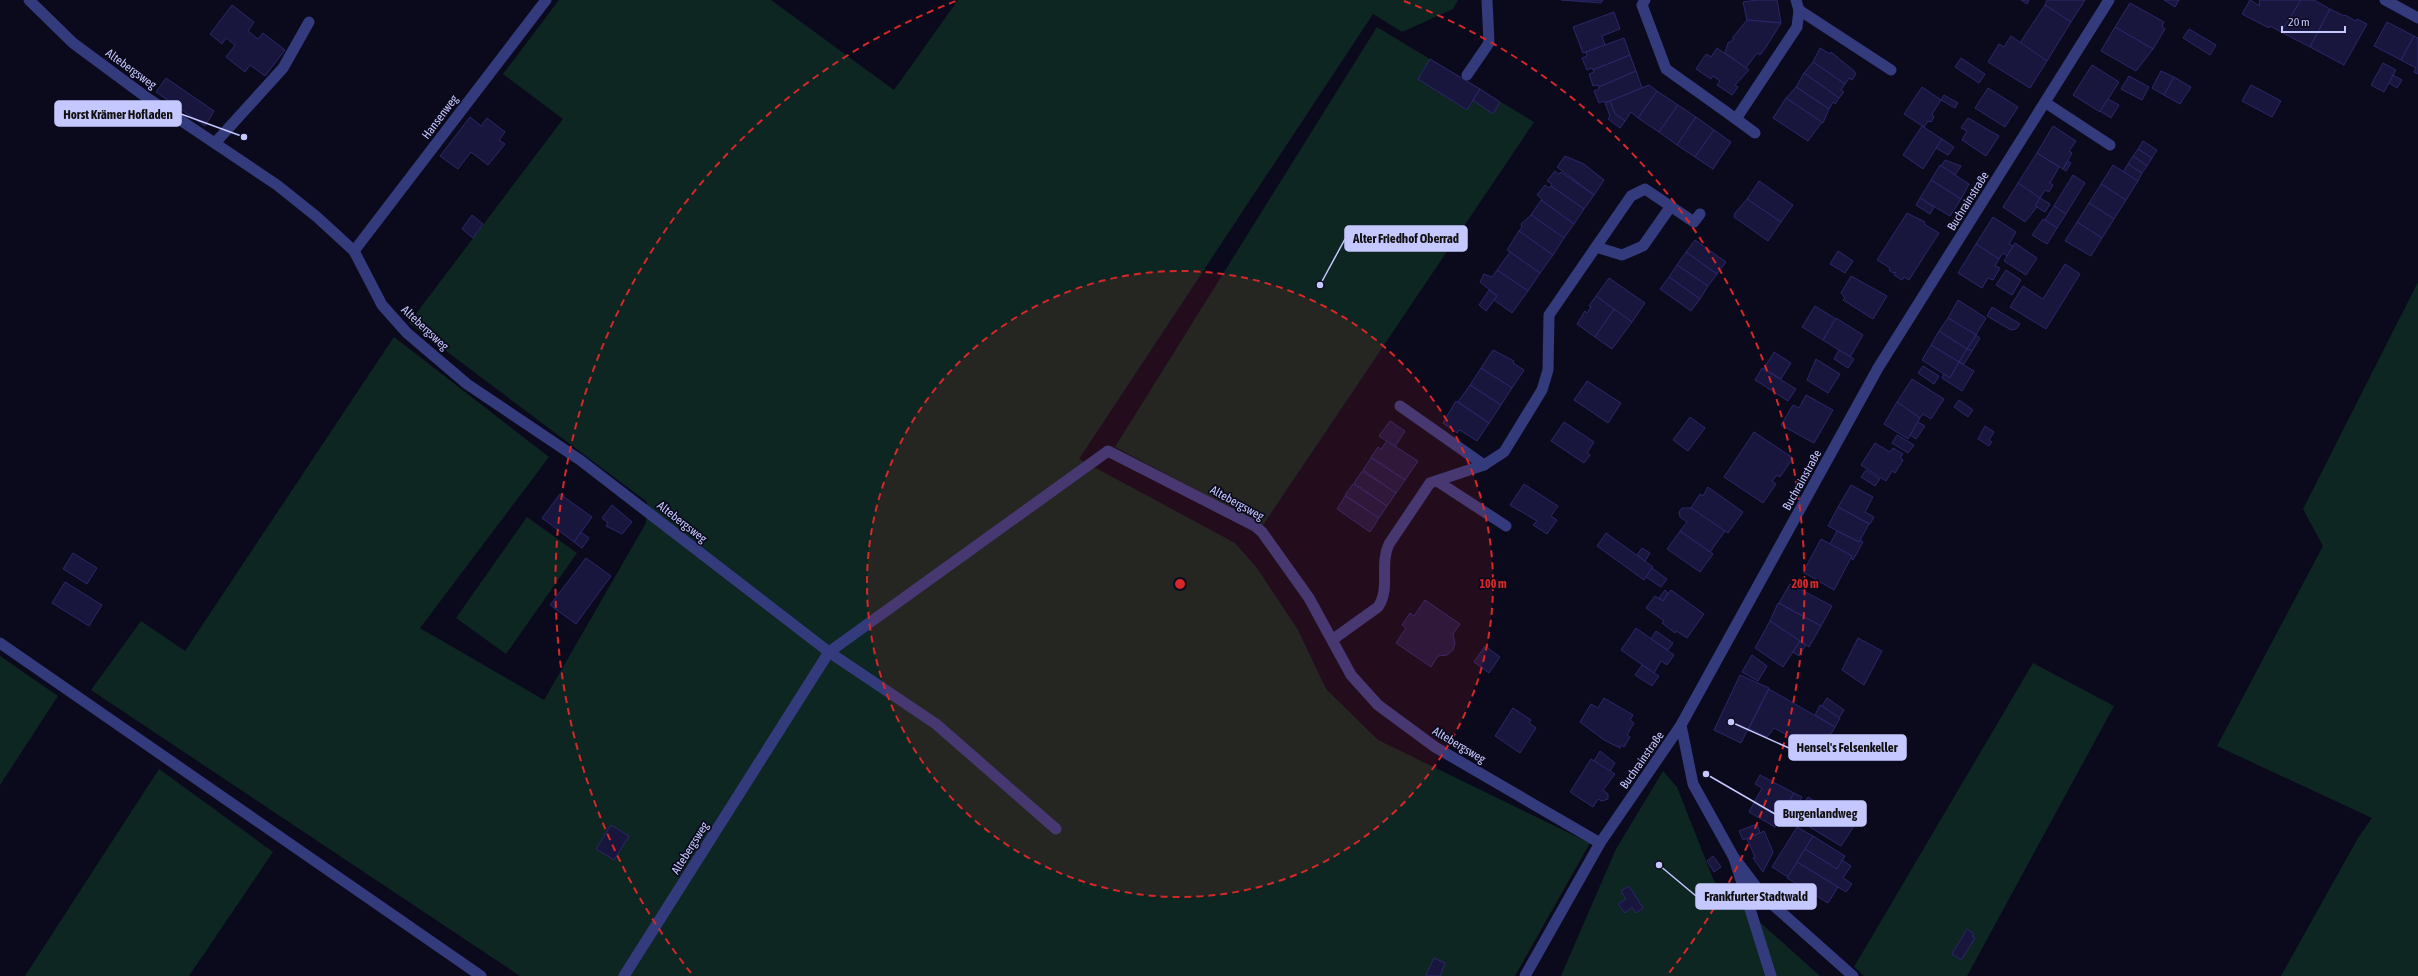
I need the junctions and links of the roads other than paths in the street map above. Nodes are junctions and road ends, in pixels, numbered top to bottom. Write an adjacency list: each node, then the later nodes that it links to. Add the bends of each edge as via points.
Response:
1 (28, 0): 15 (street, Altebergsweg, via 73,44)
2 (546, 0): 20 (street, Hansenweg)
3 (1487, 0): 11 (street, via 1489,43)
4 (1645, 0): 13 (street, via 1642,5 1666,69)
5 (2108, 0): 12 (street, Buchrainstraße)
6 (2388, 1): 8 (street)
7 (1797, 5): 10 (street); 13 (street, via 1797,27)
8 (2418, 18)
9 (309, 22): 15 (street, via 283,68)
10 (1891, 70)
11 (1467, 75)
12 (2046, 103): 16 (street); 28 (street, Buchrainstraße, via 1878,368)
13 (1736, 119): 14 (street)
14 (1755, 133)
15 (215, 143): 20 (street, Altebergsweg, via 278,185)
16 (2110, 145)
17 (1671, 206): 18 (street, via 1694,222); 19 (street, via 1643,246 1622,255); 19 (street, via 1645,189 1631,196)
18 (1700, 214)
19 (1596, 247): 22 (street, via 1549,315 1548,370 1542,390 1504,452)
20 (354, 251): 27 (street, Altebergsweg, via 382,305 407,333 468,384 580,460)
21 (1400, 406): 22 (street)
22 (1484, 465): 23 (street)
23 (1437, 481): 24 (street); 25 (street, via 1430,483 1388,544 1384,555 1385,593 1378,607)
24 (1506, 526)
25 (1332, 640): 27 (street, Altebergsweg, via 1309,598 1255,526 1108,451); 30 (street, Altebergsweg, via 1351,675 1362,689 1401,724 1435,747)
26 (0, 642): 32 (street)
27 (829, 652): 29 (street, via 936,724); 33 (street, Altebergsweg)
28 (1681, 725): 30 (street, Buchrainstraße); 31 (street, via 1693,784)
29 (1056, 828)
30 (1600, 843): 34 (street, Buchrainstraße)
31 (1733, 856): 35 (street); 36 (street, via 1764,896)
32 (481, 976)
33 (624, 976)
34 (1524, 976)
35 (1771, 976)
36 (1853, 976)

